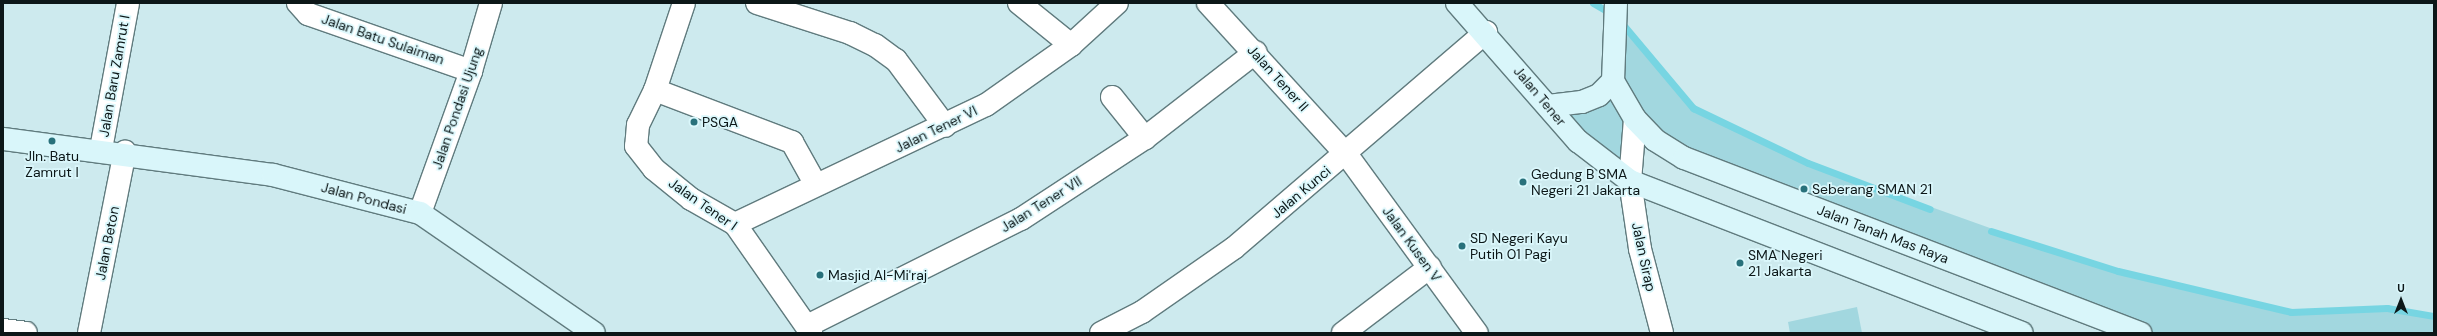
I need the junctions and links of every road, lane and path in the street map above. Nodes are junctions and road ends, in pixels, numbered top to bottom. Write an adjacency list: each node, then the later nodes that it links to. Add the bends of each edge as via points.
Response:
1 (128, 3): 23 (street, Jalan Baru Zamrut I)
2 (298, 3): 14 (street, Jalan Batu Sulaiman, via 308,14)
3 (491, 3): 14 (street, Jalan Pondasi Ujung)
4 (684, 3): 16 (street, Jalan Tener I)
5 (757, 3): 20 (street, via 850,34 880,49 896,60)
6 (1019, 3): 12 (street)
7 (1117, 3): 12 (street, Jalan Tener VI)
8 (1208, 3): 13 (street, Jalan Tener II)
9 (1457, 3): 11 (street, Jalan Tener)
10 (1615, 6): 15 (street)
11 (1486, 32): 18 (street, Jalan Tener); 25 (street, Jalan Kunci)
12 (1071, 45): 20 (street, Jalan Tener VI, via 986,105)
13 (1256, 52): 21 (street, Jalan Tener VII); 25 (street, Jalan Tener II)
14 (472, 71): 28 (street, Jalan Pondasi Ujung)
15 (1613, 78): 18 (street, via 1599,95 1582,102); 19 (street, Jalan Tanah Mas Raya)
16 (655, 90): 27 (street, via 792,142); 29 (street, Jalan Tener I, via 635,136 642,157 691,199)
17 (1112, 96): 21 (street)
18 (1548, 106): 26 (street, Jalan Tener, via 1578,141)
19 (1635, 119): 26 (street, Jalan Sirap); 41 (street, Jalan Tanah Mas Raya, via 1655,140 1684,158)
20 (945, 126): 27 (street, Jalan Tener VI)
21 (1145, 138): 32 (street, Jalan Tener VII, via 1021,219)
22 (3, 139): 23 (street, Jalan Pondasi)
23 (101, 149): 24 (street, Jalan Pondasi)
24 (125, 152): 28 (street, Jalan Pondasi, via 273,175); 34 (street, Jalan Beton)
25 (1347, 154): 30 (street, Jalan Kusen V); 36 (street, Jalan Kunci, via 1234,248 1142,312)
26 (1630, 181): 39 (street, Jalan Sirap, via 1640,248); 40 (street)
27 (816, 185): 29 (street, Jalan Tener VI)
28 (420, 213): 35 (street, Jalan Pondasi)
29 (736, 224): 32 (street, Jalan Tener I)
30 (1430, 268): 37 (street); 38 (street, Jalan Kusen V)
31 (3, 330): 33 (street)
32 (809, 330)
33 (26, 333)
34 (89, 333)
35 (594, 333)
36 (1101, 333)
37 (1343, 333)
38 (1477, 333)
39 (1662, 333)
40 (2021, 333)
41 (2141, 333)

